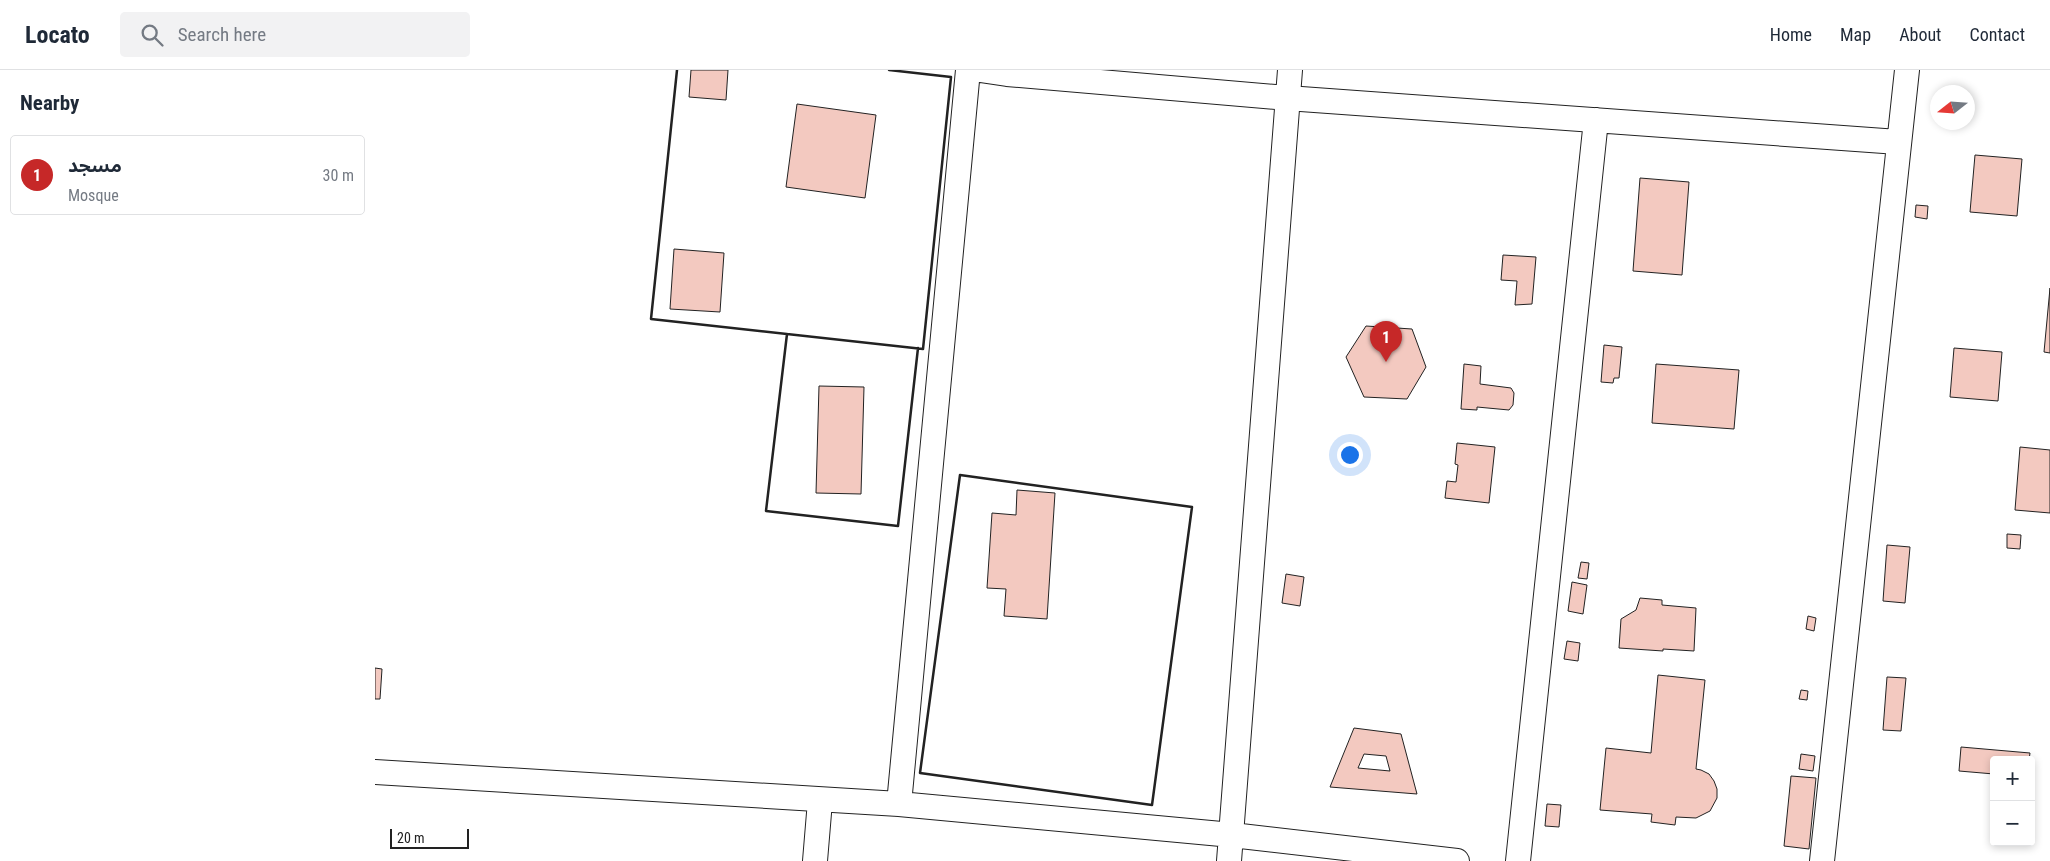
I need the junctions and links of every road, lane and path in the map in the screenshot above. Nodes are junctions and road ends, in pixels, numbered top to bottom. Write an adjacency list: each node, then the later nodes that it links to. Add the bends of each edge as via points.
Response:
1 (968, 70): 10 (street)
2 (980, 70): 5 (street)
3 (1290, 70): 5 (street)
4 (1907, 70): 7 (street)
5 (1287, 98): 6 (street); 11 (street, via 1237,732)
6 (1596, 120): 7 (street); 15 (street)
7 (1898, 142): 16 (street)
8 (375, 772): 9 (street)
9 (820, 801): 10 (street); 12 (street)
10 (899, 804): 11 (street)
11 (1232, 835): 13 (street); 14 (street)
12 (815, 861)
13 (1229, 861)
14 (1457, 861)
15 (1518, 861)
16 (1822, 861)

